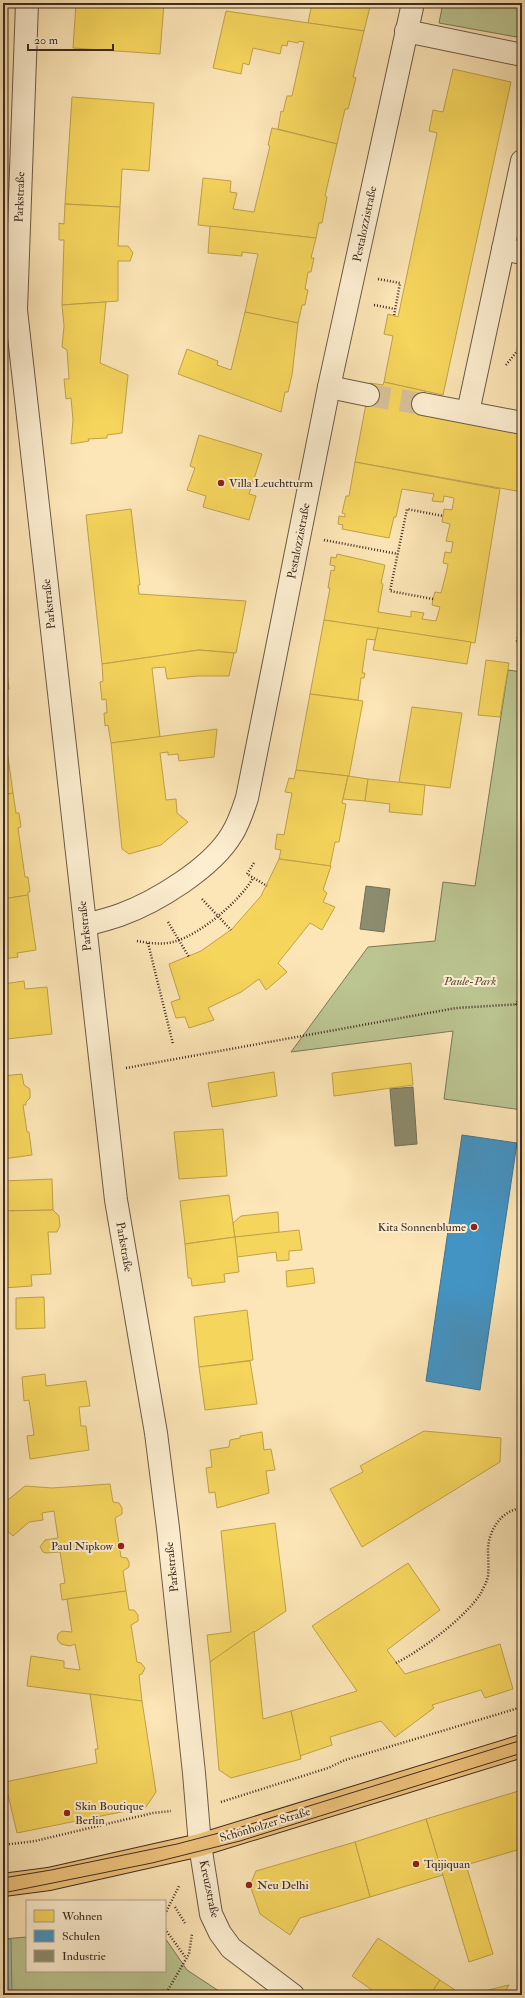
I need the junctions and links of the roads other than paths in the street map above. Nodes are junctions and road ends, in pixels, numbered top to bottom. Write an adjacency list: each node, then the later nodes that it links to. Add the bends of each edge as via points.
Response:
1 (27, 3): 12 (street, Parkstraße, via 16,310)
2 (413, 3): 3 (street, Pestalozzistraße)
3 (406, 31): 4 (street); 7 (street, Pestalozzistraße)
4 (522, 55)
5 (522, 161): 6 (street)
6 (513, 251): 10 (street)
7 (330, 387): 8 (street); 12 (street, Pestalozzistraße, via 250,788 232,835 196,872 148,904 119,916)
8 (368, 395)
9 (423, 404): 10 (street)
10 (468, 412): 11 (street)
11 (522, 423)
12 (85, 925): 14 (street, Parkstraße, via 116,1200 156,1433 167,1521 194,1765)
13 (522, 1746): 14 (main road, Schönholzer Straße)
14 (200, 1845): 15 (main road, Schönholzer Straße, via 50,1879); 16 (street, Kreuzstraße, via 211,1914 220,1933 231,1948)
15 (6, 1885)
16 (293, 1995)

